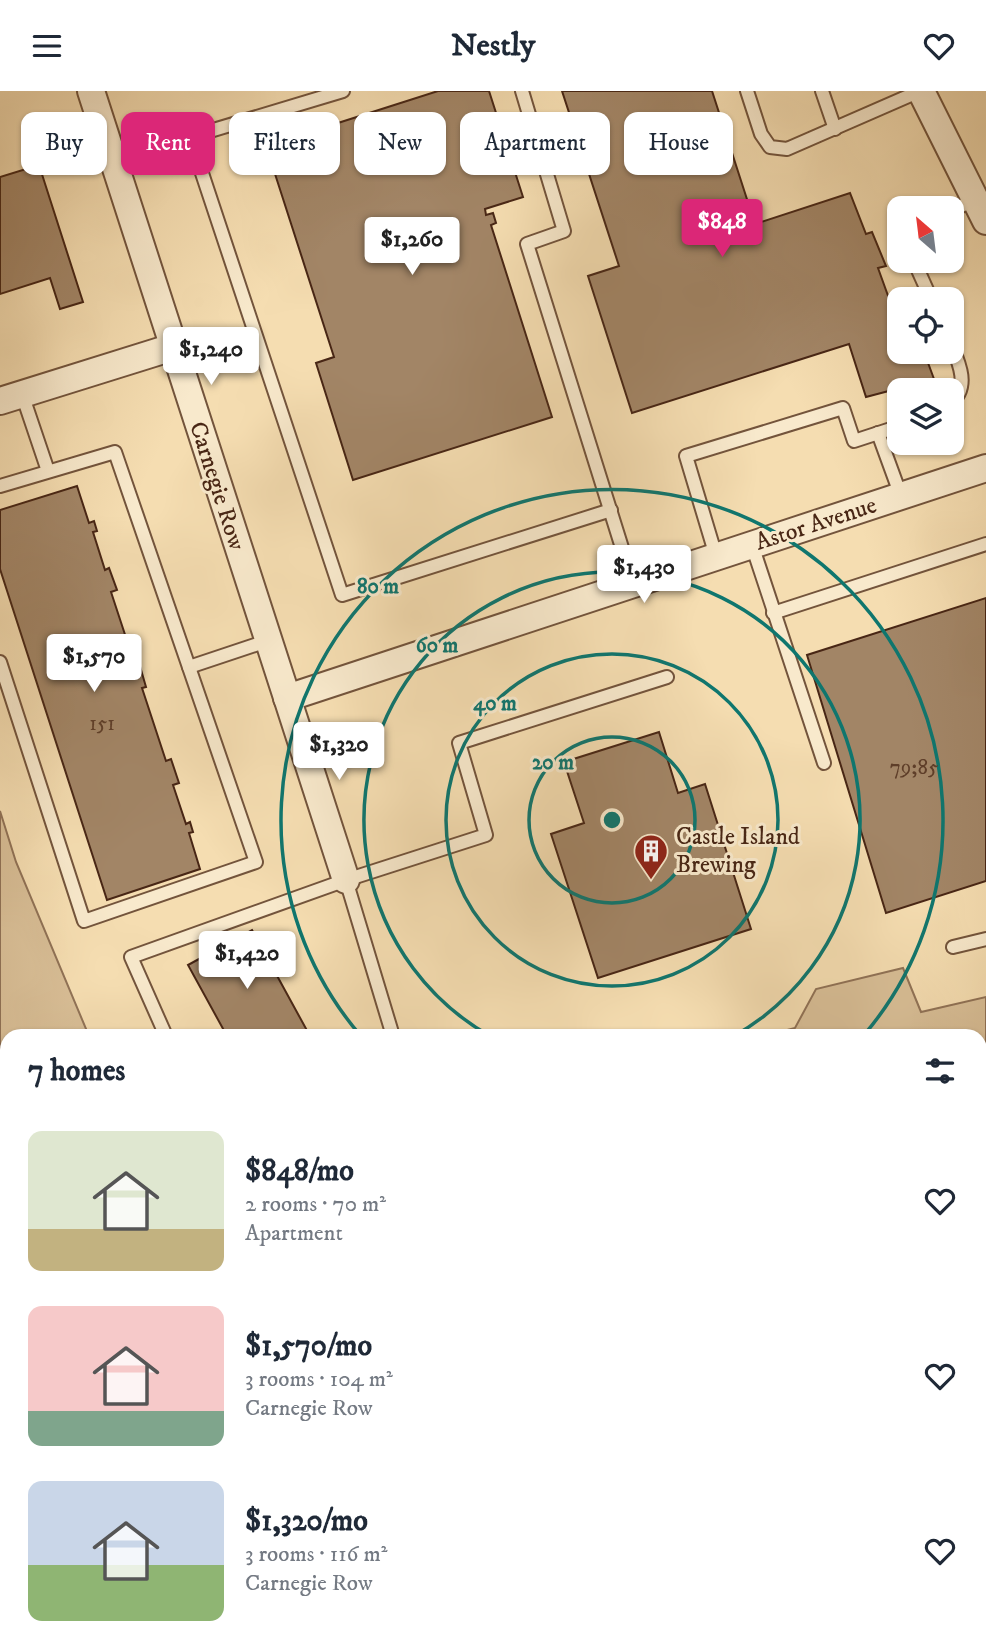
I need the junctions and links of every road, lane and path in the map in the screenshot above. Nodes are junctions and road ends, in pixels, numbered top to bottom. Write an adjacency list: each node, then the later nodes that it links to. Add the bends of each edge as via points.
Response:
1 (91, 91): 10 (street, Carnegie Row)
2 (343, 91): 7 (lane)
3 (522, 91): 21 (lane, via 564,231 527,244)
4 (747, 91): 8 (lane, via 770,147 786,149)
5 (822, 91): 8 (lane)
6 (920, 91): 8 (lane); 12 (street)
7 (215, 129)
8 (835, 129)
9 (121, 168): 10 (lane)
10 (116, 170): 13 (street, Carnegie Row)
11 (203, 175): 21 (lane, via 342,595)
12 (971, 210)
13 (173, 347): 14 (street); 27 (street, Carnegie Row)
14 (11, 398): 18 (lane)
15 (887, 430): 16 (lane)
16 (878, 433): 20 (lane); 24 (lane, via 854,441 843,408 686,456)
17 (986, 468): 20 (street, Astor Avenue)
18 (48, 471): 19 (lane); 29 (lane, via 116,452)
19 (0, 486)
20 (901, 496): 23 (street, Astor Avenue)
21 (611, 510): 25 (lane)
22 (986, 544): 26 (lane)
23 (752, 545): 24 (street, Astor Avenue); 26 (lane)
24 (716, 557): 25 (street, Astor Avenue)
25 (633, 583): 31 (street, Astor Avenue)
26 (773, 613): 32 (lane)
27 (267, 641): 29 (lane); 31 (street, Carnegie Row)
28 (0, 662): 29 (lane, via 84,921 256,862)
29 (189, 667)
30 (667, 677): 33 (lane, via 459,743 486,835)
31 (287, 698): 33 (street, Carnegie Row)
32 (824, 763)
33 (346, 880): 36 (lane, via 131,957); 37 (lane)
34 (986, 939): 35 (lane)
35 (953, 947)
36 (163, 1029)
37 (391, 1029)

